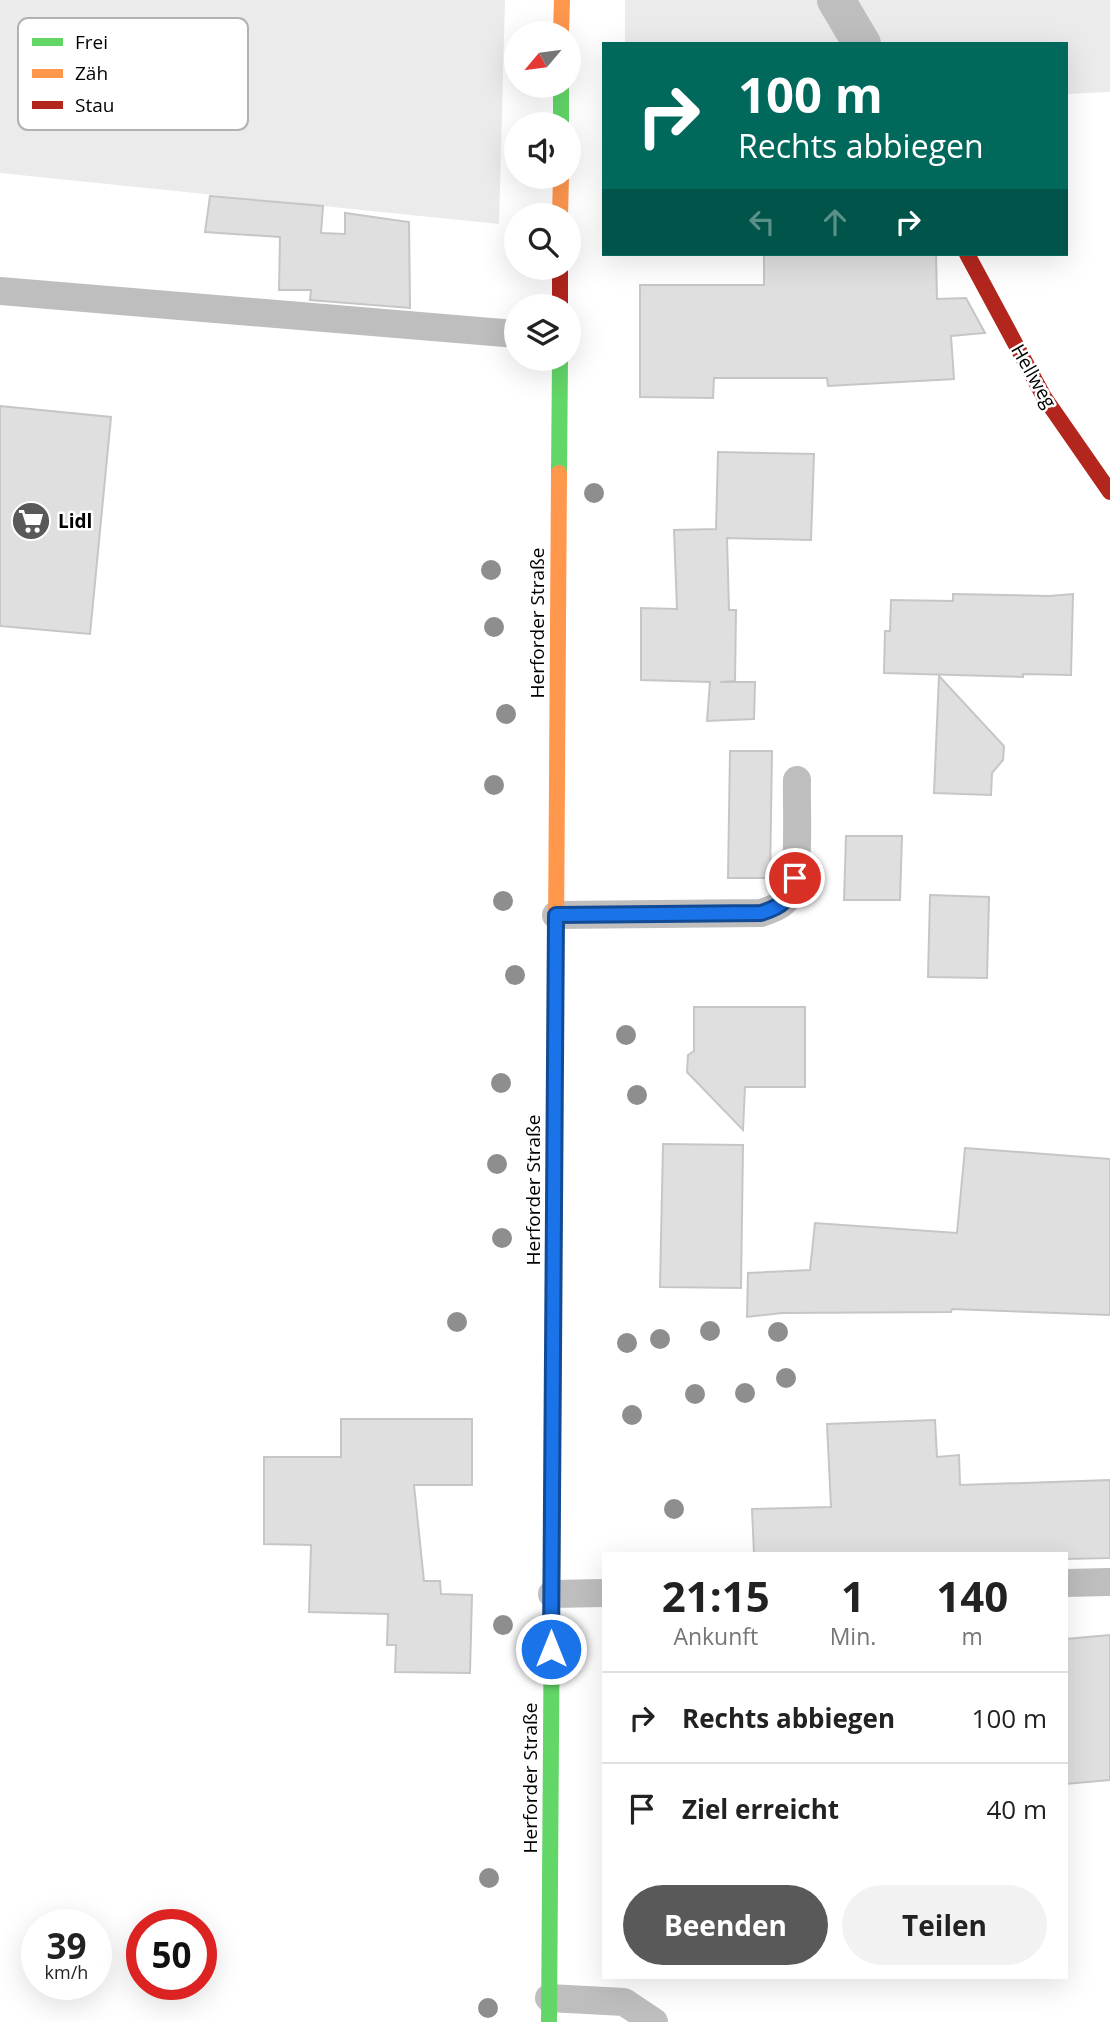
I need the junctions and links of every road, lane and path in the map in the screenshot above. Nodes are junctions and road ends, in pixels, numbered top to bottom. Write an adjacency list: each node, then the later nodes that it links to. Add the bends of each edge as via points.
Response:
1 (562, 0): 3 (main road)
2 (836, 0): 4 (street)
3 (561, 21)
4 (861, 42)
5 (968, 256): 9 (main road, Hellweg, via 1044,397)
6 (0, 291): 7 (lane)
7 (504, 333)
8 (559, 371): 11 (main road, Herforder Straße)
9 (1110, 492)
10 (797, 779): 11 (lane, via 795,878 790,895 778,907 761,913)
11 (556, 915): 15 (main road, Herforder Straße)
12 (1068, 1583): 13 (lane)
13 (1110, 1583)
14 (602, 1593): 15 (lane)
15 (552, 1594): 16 (main road, Herforder Straße)
16 (549, 2010): 17 (lane, via 624,2002)
17 (654, 2022)

